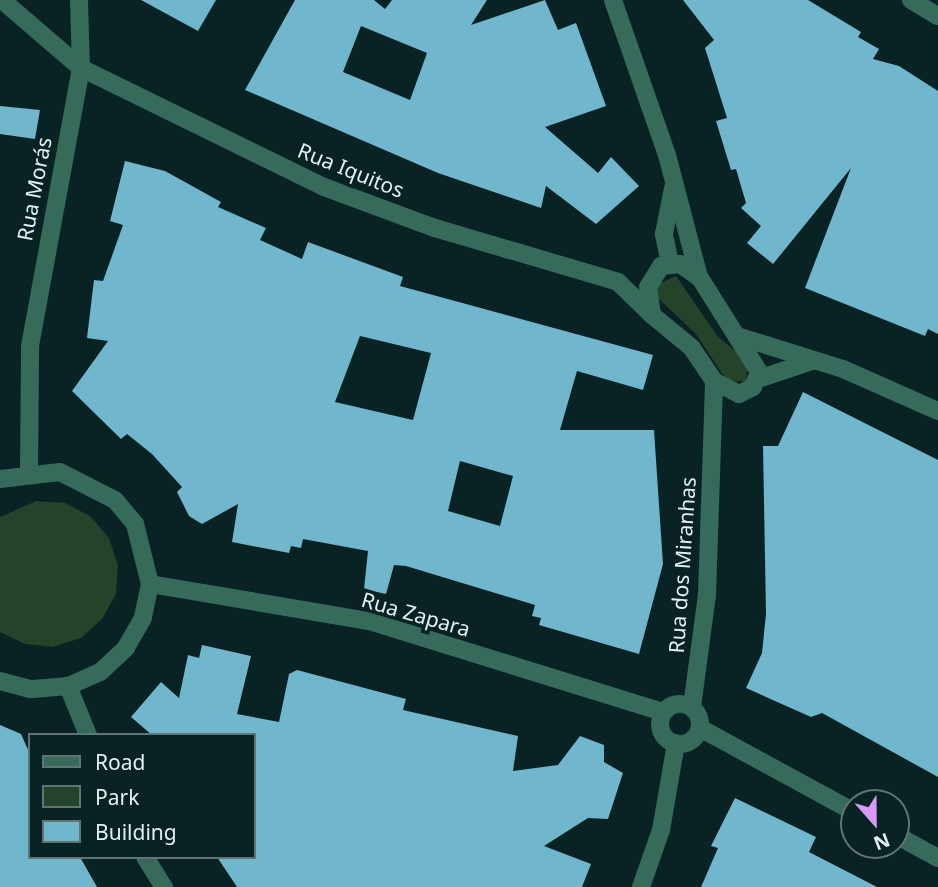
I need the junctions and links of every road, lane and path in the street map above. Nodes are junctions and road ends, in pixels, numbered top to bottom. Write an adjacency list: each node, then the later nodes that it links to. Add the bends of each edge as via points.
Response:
1 (2, 0): 6 (street, Rua Iquitos)
2 (79, 0): 6 (street, Rua Morás)
3 (613, 0): 7 (street)
4 (911, 0): 5 (street)
5 (938, 16)
6 (81, 68): 11 (street, Rua Iquitos, via 324,187 435,228); 20 (street, Rua Morás, via 30,346)
7 (674, 181): 8 (street, via 664,234); 10 (street)
8 (670, 263): 9 (street); 10 (street)
9 (652, 272): 11 (street); 12 (street)
10 (700, 278): 13 (street)
11 (618, 282): 12 (street, Rua Iquitos)
12 (652, 315): 16 (street, Rua Iquitos, via 698,354)
13 (737, 337): 14 (street); 15 (street, via 755,361)
14 (819, 360): 15 (street, via 780,367); 18 (street)
15 (758, 379): 17 (street)
16 (714, 381): 17 (street); 19 (street, Rua dos Miranhas)
17 (739, 394): 19 (street)
18 (938, 411)
19 (713, 425): 25 (street, Rua dos Miranhas, via 707,595)
20 (29, 472): 21 (street); 22 (street, via 60,472 115,500 147,553)
21 (0, 479)
22 (150, 584): 24 (street, via 144,618 126,648 100,672); 26 (street, Rua Zapara, via 369,621)
23 (0, 681): 24 (street, via 30,689)
24 (68, 686): 28 (street)
25 (692, 707): 26 (street, via 674,705); 27 (street)
26 (663, 712): 29 (street, via 661,732)
27 (700, 728): 29 (street, via 688,742); 30 (street)
28 (87, 733)
29 (676, 743): 35 (street, via 661,830)
30 (840, 803)
31 (910, 843): 32 (street)
32 (938, 858)
33 (146, 859): 34 (street)
34 (164, 887)
35 (641, 887)

